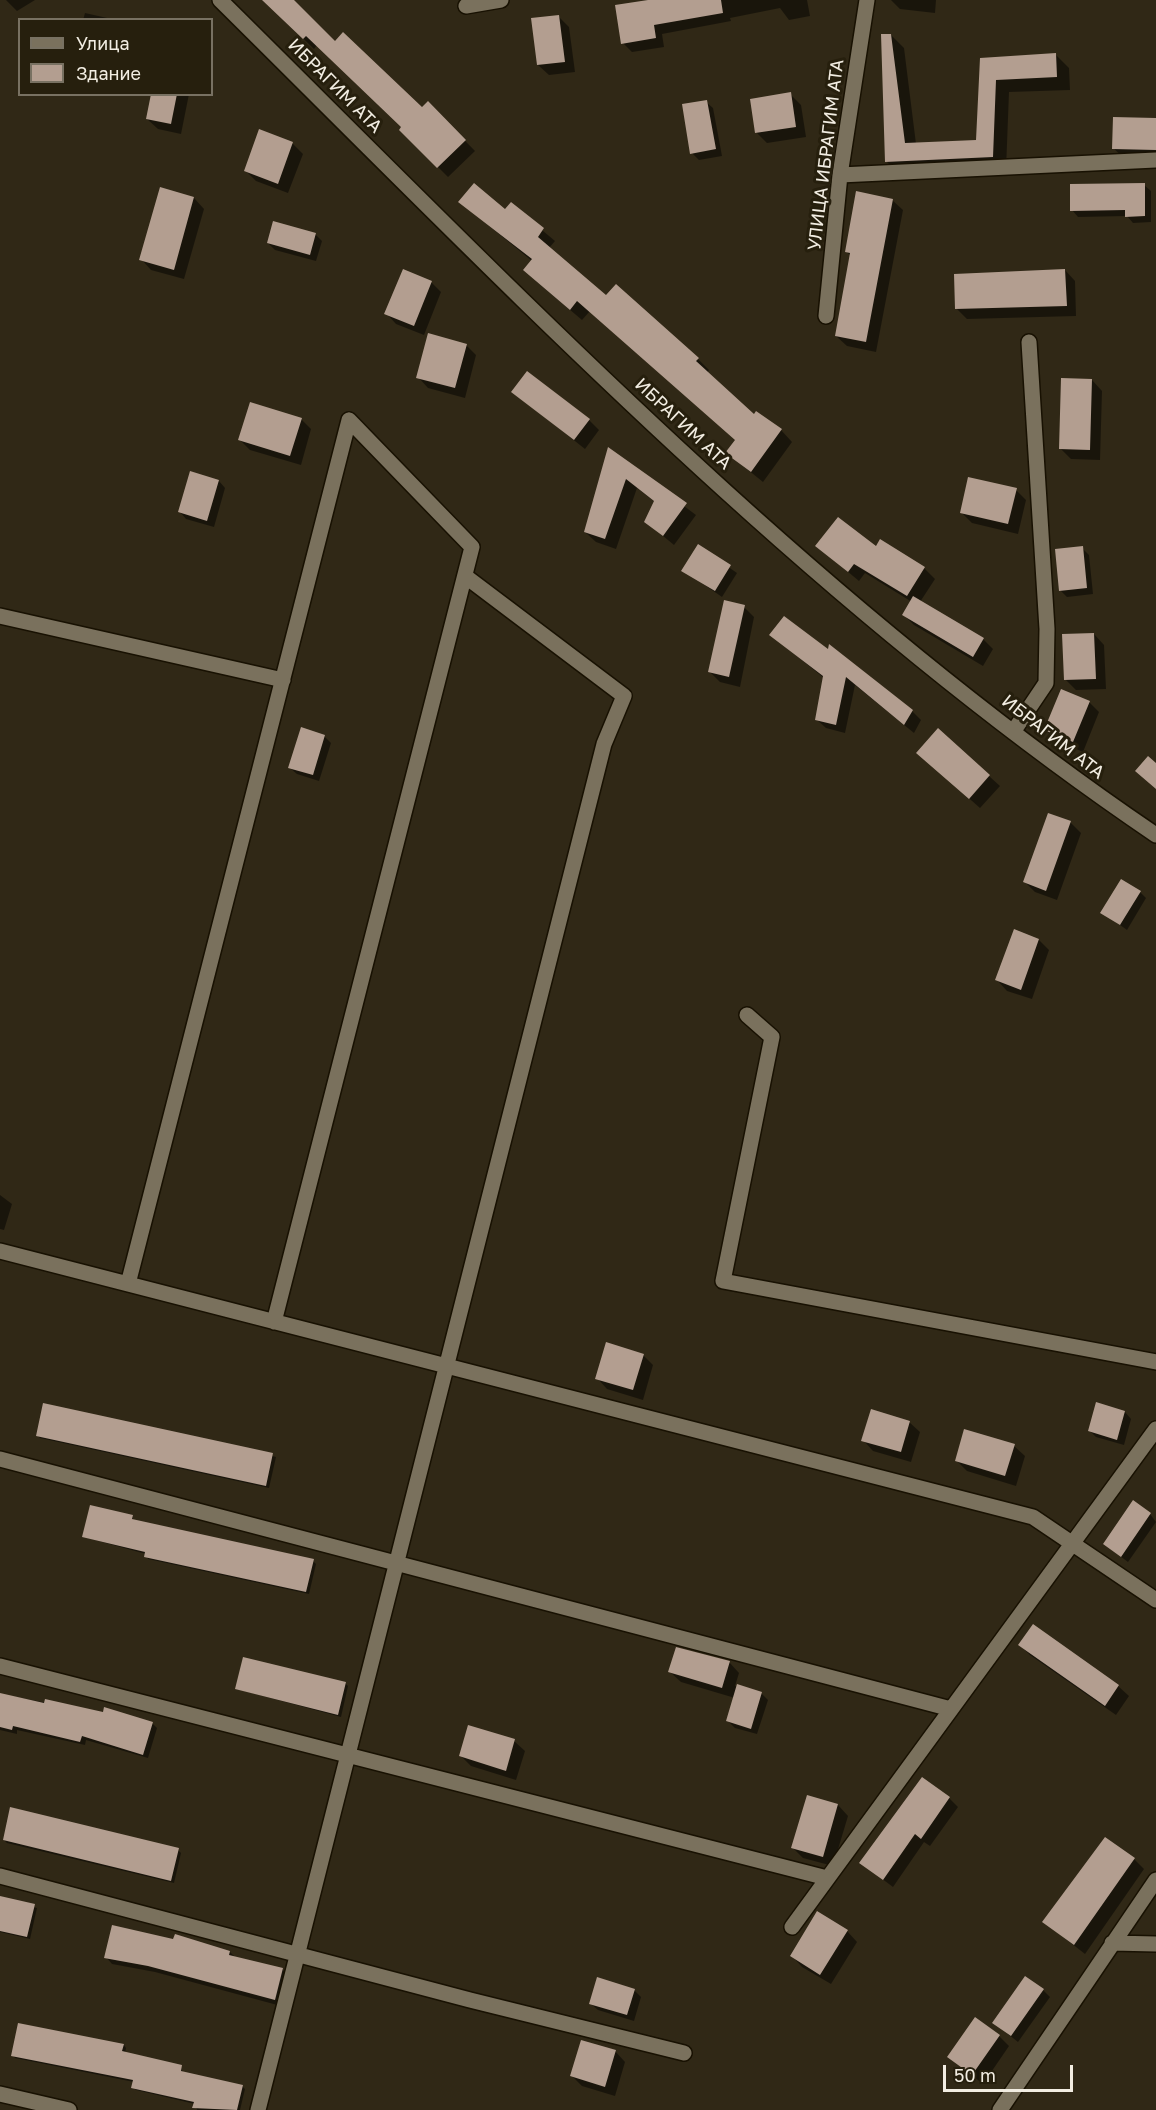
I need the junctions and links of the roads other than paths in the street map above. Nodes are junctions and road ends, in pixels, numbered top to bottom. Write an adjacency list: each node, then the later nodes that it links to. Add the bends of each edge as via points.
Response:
1 (220, 0): 12 (street, ИБРАГИМ АТА, via 544,320 795,556)
2 (501, 0): 4 (street)
3 (867, 0): 6 (street, УЛИЦА ИБРАГИМ АТА)
4 (465, 6)
5 (1156, 160): 6 (street)
6 (840, 176): 7 (street, УЛИЦА ИБРАГИМ АТА)
7 (826, 316)
8 (1029, 342): 12 (street, via 1047,629 1046,683)
9 (465, 576): 11 (street, via 472,547 349,420); 17 (street); 19 (street, via 624,696 604,744)
10 (0, 616): 11 (street)
11 (283, 680): 16 (street)
12 (1013, 732): 13 (street, ИБРАГИМ АТА, via 1063,773)
13 (1156, 835)
14 (747, 1015): 18 (street, via 772,1037 723,1281)
15 (0, 1251): 16 (street)
16 (128, 1284): 17 (street)
17 (274, 1322): 19 (street)
18 (1156, 1362)
19 (446, 1366): 22 (street, via 1033,1517); 23 (street)
20 (1156, 1428): 22 (street)
21 (0, 1458): 23 (street)
22 (1072, 1543): 24 (street); 26 (street)
23 (397, 1562): 26 (street); 27 (street)
24 (1156, 1600)
25 (0, 1666): 27 (street)
26 (951, 1709): 29 (street)
27 (348, 1754): 29 (street); 34 (street)
28 (0, 1876): 34 (street)
29 (827, 1878): 31 (street)
30 (1156, 1880): 32 (street)
31 (792, 1927)
32 (1112, 1942): 33 (street); 39 (street)
33 (1156, 1944)
34 (297, 1955): 35 (street); 38 (street)
35 (684, 2053)
36 (0, 2094): 37 (street)
37 (69, 2110)
38 (258, 2110)
39 (1000, 2110)

